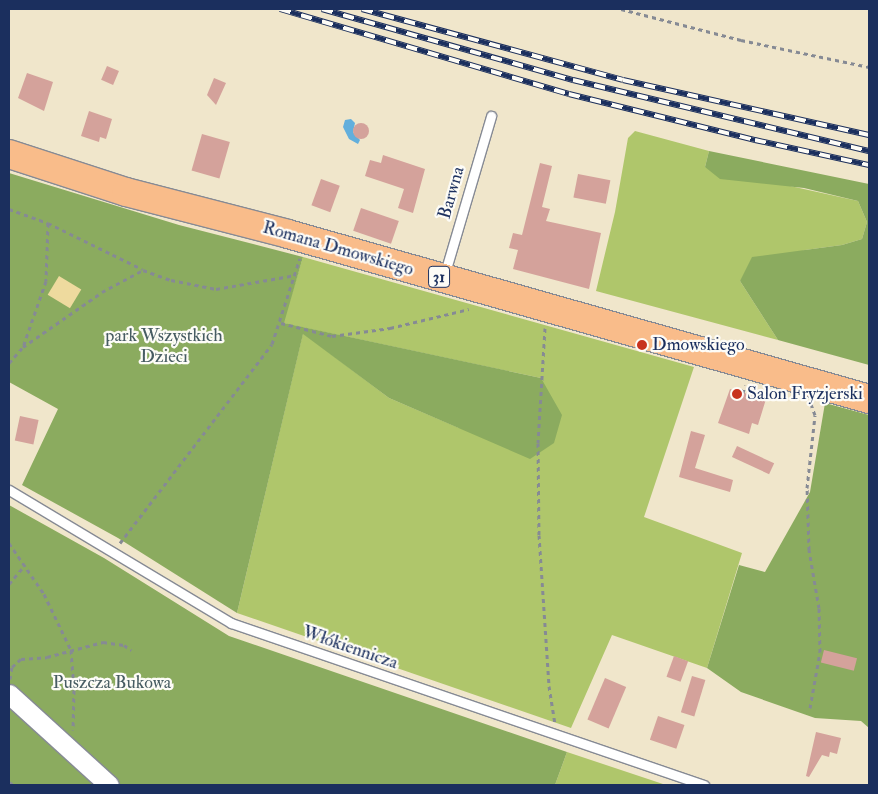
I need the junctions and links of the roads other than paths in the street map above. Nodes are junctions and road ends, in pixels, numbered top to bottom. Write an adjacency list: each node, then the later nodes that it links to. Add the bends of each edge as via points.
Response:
1 (491, 116): 3 (lane, Barwna)
2 (9, 154): 3 (main road, Romana Dmowskiego / 31, via 118,190)
3 (443, 279): 4 (main road, Romana Dmowskiego / 31)
4 (869, 398)
5 (9, 490): 8 (lane, Włókiennicza, via 231,623)
6 (9, 695): 7 (street)
7 (109, 785)
8 (704, 785)

